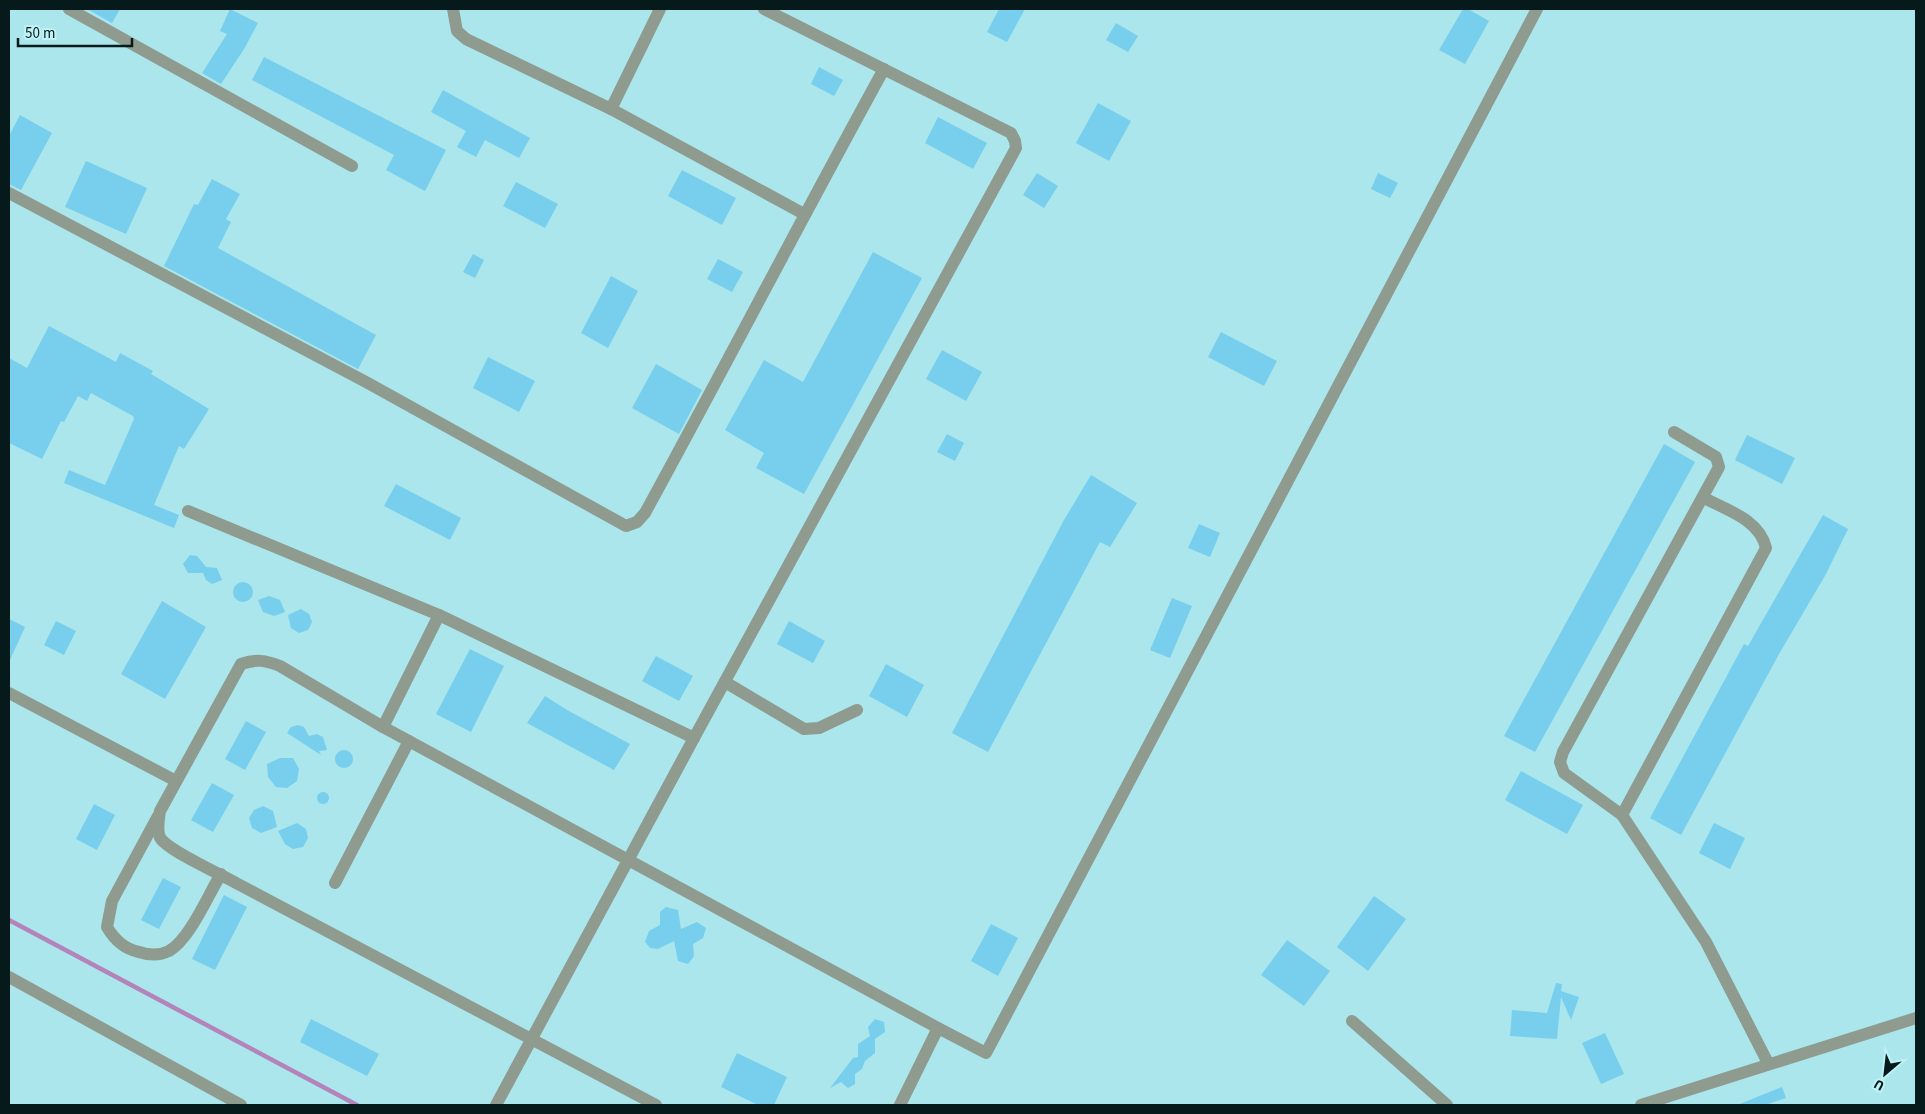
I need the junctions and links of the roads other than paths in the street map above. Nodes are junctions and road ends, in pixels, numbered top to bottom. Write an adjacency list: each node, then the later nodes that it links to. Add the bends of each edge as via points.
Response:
1 (69, 9): 8 (lane)
2 (660, 9): 7 (lane)
3 (764, 9): 6 (lane)
4 (1537, 9): 30 (lane, via 986,1053)
5 (455, 11): 7 (lane, via 457,31 466,39)
6 (884, 69): 10 (lane); 15 (lane, via 1011,133 1016,148)
7 (611, 109): 10 (lane)
8 (352, 166)
9 (9, 193): 10 (lane, via 366,382 626,526 637,522 645,513)
10 (804, 214)
11 (1674, 432): 12 (lane, via 1716,457 1720,467)
12 (1704, 498): 23 (lane, via 1560,762 1564,772); 23 (lane, via 1756,527 1766,548)
13 (188, 511): 14 (lane)
14 (439, 615): 18 (lane); 19 (lane)
15 (725, 682): 17 (lane, via 804,729 819,728); 19 (lane)
16 (9, 692): 21 (lane)
17 (857, 710)
18 (383, 727): 20 (lane); 21 (lane, via 280,666 265,660 253,660 241,664)
19 (694, 738): 24 (lane)
20 (409, 741): 24 (lane); 26 (lane)
21 (176, 781): 22 (lane)
22 (160, 811): 25 (lane, via 161,838 174,849); 25 (lane, via 112,902 107,927 114,938 130,950 150,955 168,951 181,940)
23 (1622, 815): 32 (lane, via 1706,942)
24 (629, 859): 30 (lane); 31 (lane)
25 (220, 874): 31 (lane)
26 (334, 883)
27 (9, 977): 33 (lane)
28 (1916, 1018): 32 (lane)
29 (1352, 1021): 37 (lane)
30 (938, 1028): 36 (lane)
31 (532, 1038): 34 (lane); 35 (lane)
32 (1768, 1063): 38 (lane)
33 (241, 1105)
34 (496, 1105)
35 (655, 1105)
36 (900, 1105)
37 (1447, 1105)
38 (1641, 1105)

